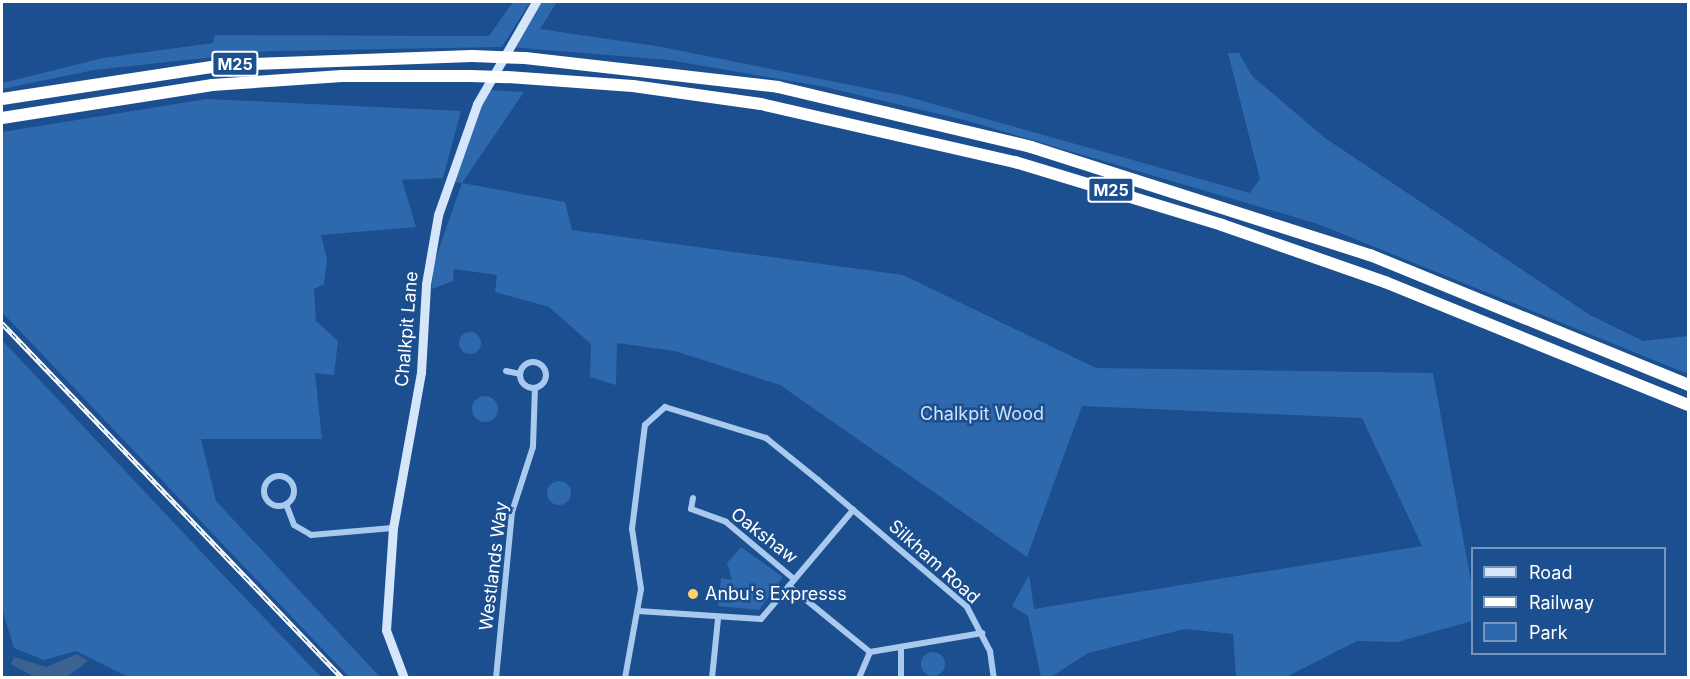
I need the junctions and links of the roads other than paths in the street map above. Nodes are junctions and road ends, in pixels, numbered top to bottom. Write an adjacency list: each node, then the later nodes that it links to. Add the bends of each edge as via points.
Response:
1 (536, 2): 12 (street, Chalkpit Lane, via 477,104 438,216 426,284 423,364)
2 (2, 99): 6 (highway, M25, bridge, via 234,64 472,56 525,58 778,87 1031,147 1370,255)
3 (2, 118): 8 (highway, M25, bridge, via 212,85 342,76 507,77 751,102 1015,162 1222,225 1395,286)
4 (506, 371): 5 (street)
5 (520, 374): 7 (street, via 526,386); 7 (street, via 528,363 543,366 545,379)
6 (1689, 385)
7 (535, 388): 21 (street, Westlands Way, via 533,447 513,512)
8 (1689, 405)
9 (693, 498): 13 (street, Oakshaw, via 691,509 726,522)
10 (286, 504): 10 (street, via 277,506 265,498 264,488 272,477 291,482 294,492); 12 (street, via 294,525 311,535)
11 (853, 510): 13 (street); 15 (street, Silkham Road, via 766,438 675,408 655,411 645,425 632,529 642,578); 17 (street, Silkham Road, via 967,607)
12 (393, 528): 20 (street, Chalkpit Lane, via 386,630)
13 (794, 579): 14 (street)
14 (789, 586): 16 (street, via 761,619); 19 (street)
15 (638, 611): 16 (street); 22 (street, Silkham Road)
16 (718, 619): 23 (street)
17 (982, 633): 18 (street); 26 (street, Silkham Road)
18 (901, 649): 19 (street); 25 (street)
19 (870, 652): 24 (street)
20 (404, 678)
21 (496, 678)
22 (625, 678)
23 (712, 678)
24 (859, 678)
25 (901, 678)
26 (994, 678)

